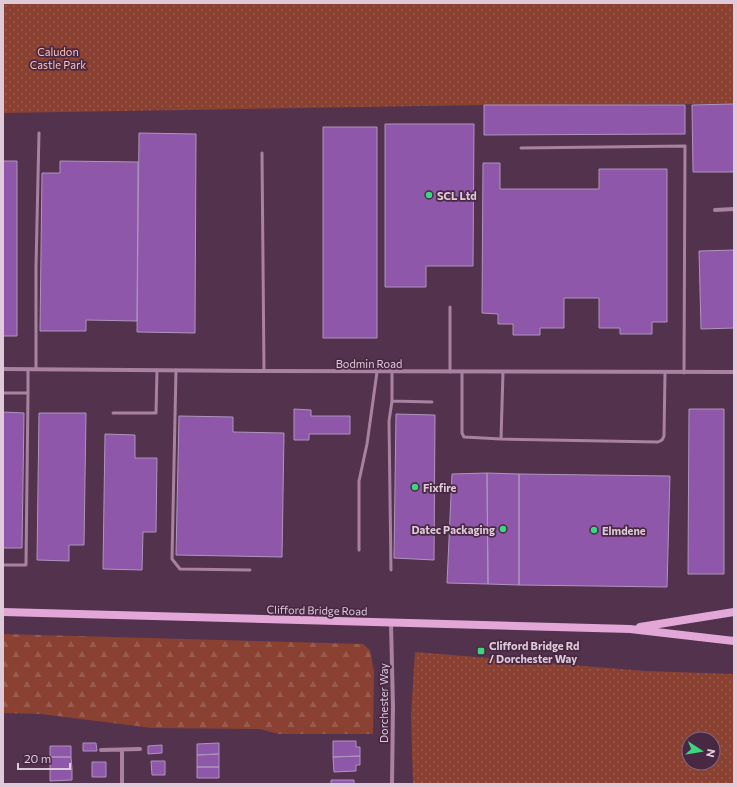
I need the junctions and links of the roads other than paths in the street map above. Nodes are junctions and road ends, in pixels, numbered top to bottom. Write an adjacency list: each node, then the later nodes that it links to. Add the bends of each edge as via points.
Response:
1 (39, 133): 9 (lane)
2 (521, 148): 20 (lane, via 685,146)
3 (262, 153): 12 (lane)
4 (734, 209): 5 (street)
5 (716, 210)
6 (450, 307): 15 (lane)
7 (3, 369): 8 (street, Bodmin Road)
8 (28, 369): 9 (street, Bodmin Road); 22 (lane)
9 (36, 369): 10 (street, Bodmin Road)
10 (157, 370): 11 (street, Bodmin Road); 25 (lane, via 156,413)
11 (176, 370): 12 (street, Bodmin Road); 29 (lane, via 172,559 180,569)
12 (264, 371): 13 (street, Bodmin Road)
13 (377, 372): 14 (street, Bodmin Road); 27 (lane, via 359,481)
14 (392, 372): 15 (street, Bodmin Road); 23 (lane)
15 (450, 372): 16 (street, Bodmin Road)
16 (462, 372): 17 (street, Bodmin Road); 26 (lane, via 464,437)
17 (503, 372): 19 (street, Bodmin Road); 26 (lane)
18 (734, 372): 20 (street, Bodmin Road)
19 (665, 373): 20 (street, Bodmin Road); 26 (lane, via 664,436 658,442)
20 (684, 373)
21 (3, 393): 22 (lane)
22 (28, 393): 28 (lane, via 26,565)
23 (392, 401): 24 (lane); 30 (lane, via 388,421)
24 (432, 402)
25 (113, 413)
26 (501, 439)
27 (359, 550)
28 (3, 565)
29 (250, 570)
30 (391, 570)
31 (3, 612): 33 (main road, Clifford Bridge Road)
32 (734, 612): 34 (main road, Clifford Bridge Road)
33 (391, 623): 34 (main road, Clifford Bridge Road); 40 (street, Dorchester Way)
34 (630, 629): 35 (main road, Clifford Bridge Road)
35 (734, 641)
36 (140, 749): 38 (street)
37 (100, 750): 38 (street)
38 (122, 750): 39 (street)
39 (122, 784)
40 (392, 784)

